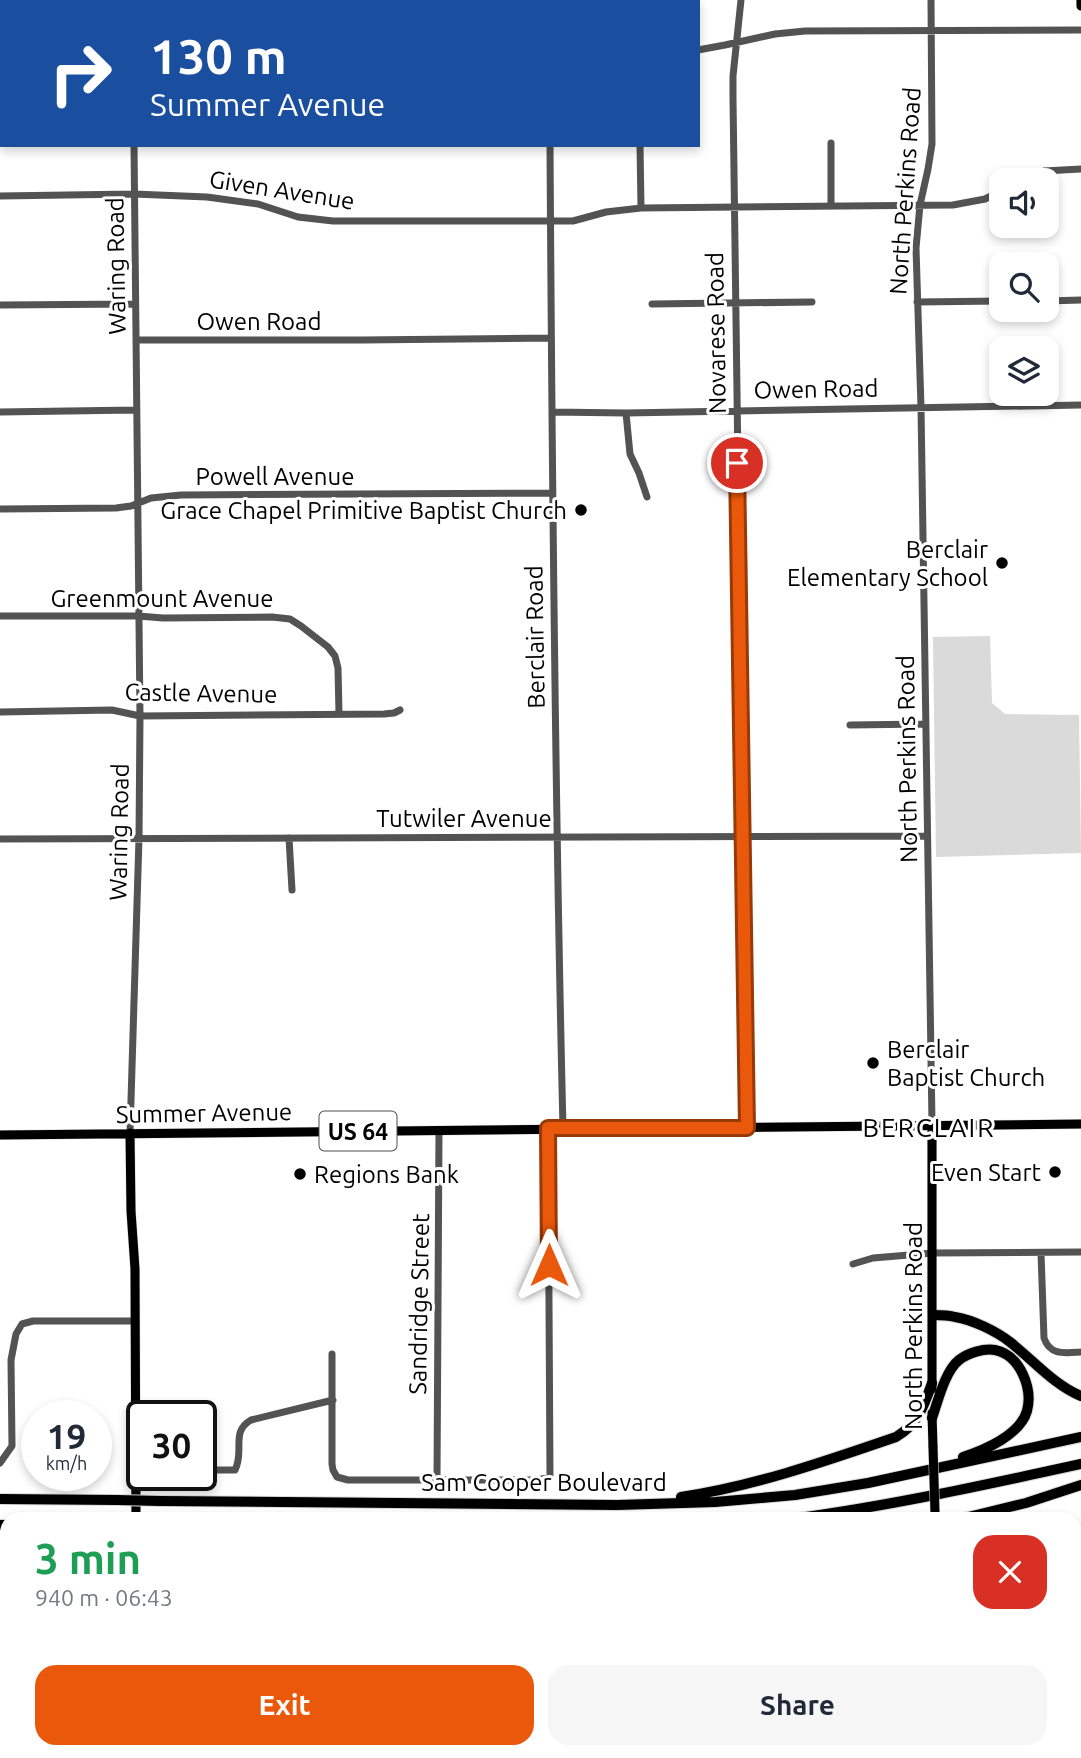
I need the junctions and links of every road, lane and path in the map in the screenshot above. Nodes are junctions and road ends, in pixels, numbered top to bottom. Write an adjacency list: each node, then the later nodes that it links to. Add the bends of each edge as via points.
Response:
1 (741, 0): 7 (street, Novarese Road)
2 (931, 0): 6 (street, North Perkins Road)
3 (1081, 0): 4 (main road)
4 (1081, 6)
5 (1081, 30): 6 (street)
6 (931, 31): 7 (street, via 805,31); 18 (street, North Perkins Road, via 932,144)
7 (737, 42): 8 (street); 20 (street, Novarese Road)
8 (700, 50)
9 (831, 143): 19 (street)
10 (134, 147): 15 (street, Waring Road)
11 (550, 147): 22 (street, Berclair Road)
12 (640, 147): 21 (street)
13 (1081, 169): 14 (street)
14 (1059, 170)
15 (134, 194): 16 (street, Given Avenue); 22 (street, Given Avenue, via 258,204 333,222); 29 (street, Waring Road)
16 (0, 196)
17 (989, 197): 18 (street, Given Avenue, via 953,205)
18 (920, 205): 19 (street, Given Avenue); 27 (street, North Perkins Road)
19 (831, 206): 20 (street, Given Avenue)
20 (733, 207): 21 (street, Given Avenue); 28 (street, Novarese Road)
21 (641, 208): 22 (street, Given Avenue)
22 (551, 221): 32 (street, Berclair Road)
23 (1059, 300): 24 (street)
24 (1081, 300)
25 (989, 301): 27 (street)
26 (812, 302): 28 (street)
27 (917, 302): 35 (street, North Perkins Road)
28 (734, 303): 30 (street); 37 (street, Novarese Road)
29 (135, 304): 31 (street); 33 (street, Waring Road)
30 (652, 304)
31 (0, 305)
32 (551, 338): 33 (street, Owen Road); 39 (street, Berclair Road)
33 (136, 340): 36 (street, Waring Road)
34 (1081, 405): 35 (street, Owen Road)
35 (921, 407): 37 (street, Owen Road); 51 (street, North Perkins Road)
36 (136, 410): 38 (street); 43 (street, Waring Road)
37 (736, 410): 40 (street, Owen Road); 57 (street, Novarese Road)
38 (0, 412)
39 (552, 412): 40 (street, Owen Road); 41 (street, Berclair Road)
40 (626, 413): 42 (street, via 630,454)
41 (552, 493): 43 (street, Powell Avenue, via 181,495); 54 (street, Berclair Road)
42 (647, 497)
43 (138, 503): 44 (street, Powell Avenue, via 108,509); 45 (street, Waring Road)
44 (0, 509)
45 (138, 615): 46 (street, Greenmount Avenue); 49 (street, Greenmount Avenue, via 290,619 335,656); 50 (street, Waring Road)
46 (0, 616)
47 (400, 710): 49 (street, Castle Avenue)
48 (0, 712): 50 (street, Castle Avenue, via 112,710)
49 (339, 715): 50 (street, Castle Avenue)
50 (140, 716): 55 (street, Waring Road)
51 (926, 724): 52 (street); 53 (street, North Perkins Road)
52 (850, 725)
53 (927, 836): 57 (street, Tutwiler Avenue); 60 (street, North Perkins Road)
54 (556, 837): 56 (street, Tutwiler Avenue); 57 (street, Tutwiler Avenue); 63 (street, Berclair Road)
55 (139, 838): 56 (street, Tutwiler Avenue); 58 (street, Tutwiler Avenue); 66 (street, Waring Road)
56 (289, 838): 59 (street)
57 (743, 838): 64 (street, Novarese Road)
58 (0, 839)
59 (292, 890)
60 (932, 1124): 61 (main road, Summer Avenue / US 64); 64 (main road, Summer Avenue / US 64); 69 (main road, North Perkins Road)
61 (1081, 1124)
62 (548, 1128): 63 (main road, Summer Avenue / US 64); 65 (main road, Summer Avenue / US 64); 88 (street, via 550,1477)
63 (563, 1128): 64 (main road, Summer Avenue / US 64)
64 (747, 1128)
65 (439, 1130): 66 (main road, Summer Avenue / US 64); 88 (street, Sandridge Street)
66 (130, 1133): 67 (main road, Summer Avenue / US 64); 73 (main road, Waring Road)
67 (0, 1135)
68 (1081, 1252): 70 (street)
69 (933, 1253): 70 (street); 71 (street); 72 (main road, North Perkins Road)
70 (1041, 1253): 74 (street, via 1047,1346 1059,1352)
71 (853, 1264)
72 (933, 1315): 78 (main road, North Perkins Road); 79 (highway, via 980,1325)
73 (135, 1321): 77 (street, via 22,1324); 80 (main road, Waring Road)
74 (1081, 1352)
75 (332, 1354): 81 (street)
76 (0, 1360): 77 (street)
77 (11, 1360): 84 (street, via 12,1446)
78 (932, 1383): 82 (main road, North Perkins Road); 92 (highway, via 910,1429 896,1437 760,1481)
79 (1081, 1396)
80 (137, 1400)
81 (332, 1400): 86 (street, via 251,1420 239,1433 235,1470); 88 (street, via 333,1470 337,1477)
82 (932, 1418): 87 (highway, via 944,1382 957,1361 966,1356 995,1350 1023,1371 1027,1411 1017,1427 975,1453); 95 (main road, North Perkins Road, bridge)
83 (1081, 1437): 87 (highway, Sam Cooper Boulevard)
84 (1, 1463)
85 (1081, 1464): 94 (highway)
86 (217, 1470)
87 (923, 1471): 92 (highway, Sam Cooper Boulevard, via 795,1495)
88 (436, 1479)
89 (1081, 1485): 96 (highway)
90 (138, 1491): 93 (main road, Waring Road)
91 (0, 1499): 92 (highway, Sam Cooper Boulevard, bridge)
92 (628, 1504)
93 (136, 1512)
94 (844, 1512)
95 (935, 1512)
96 (989, 1512)

